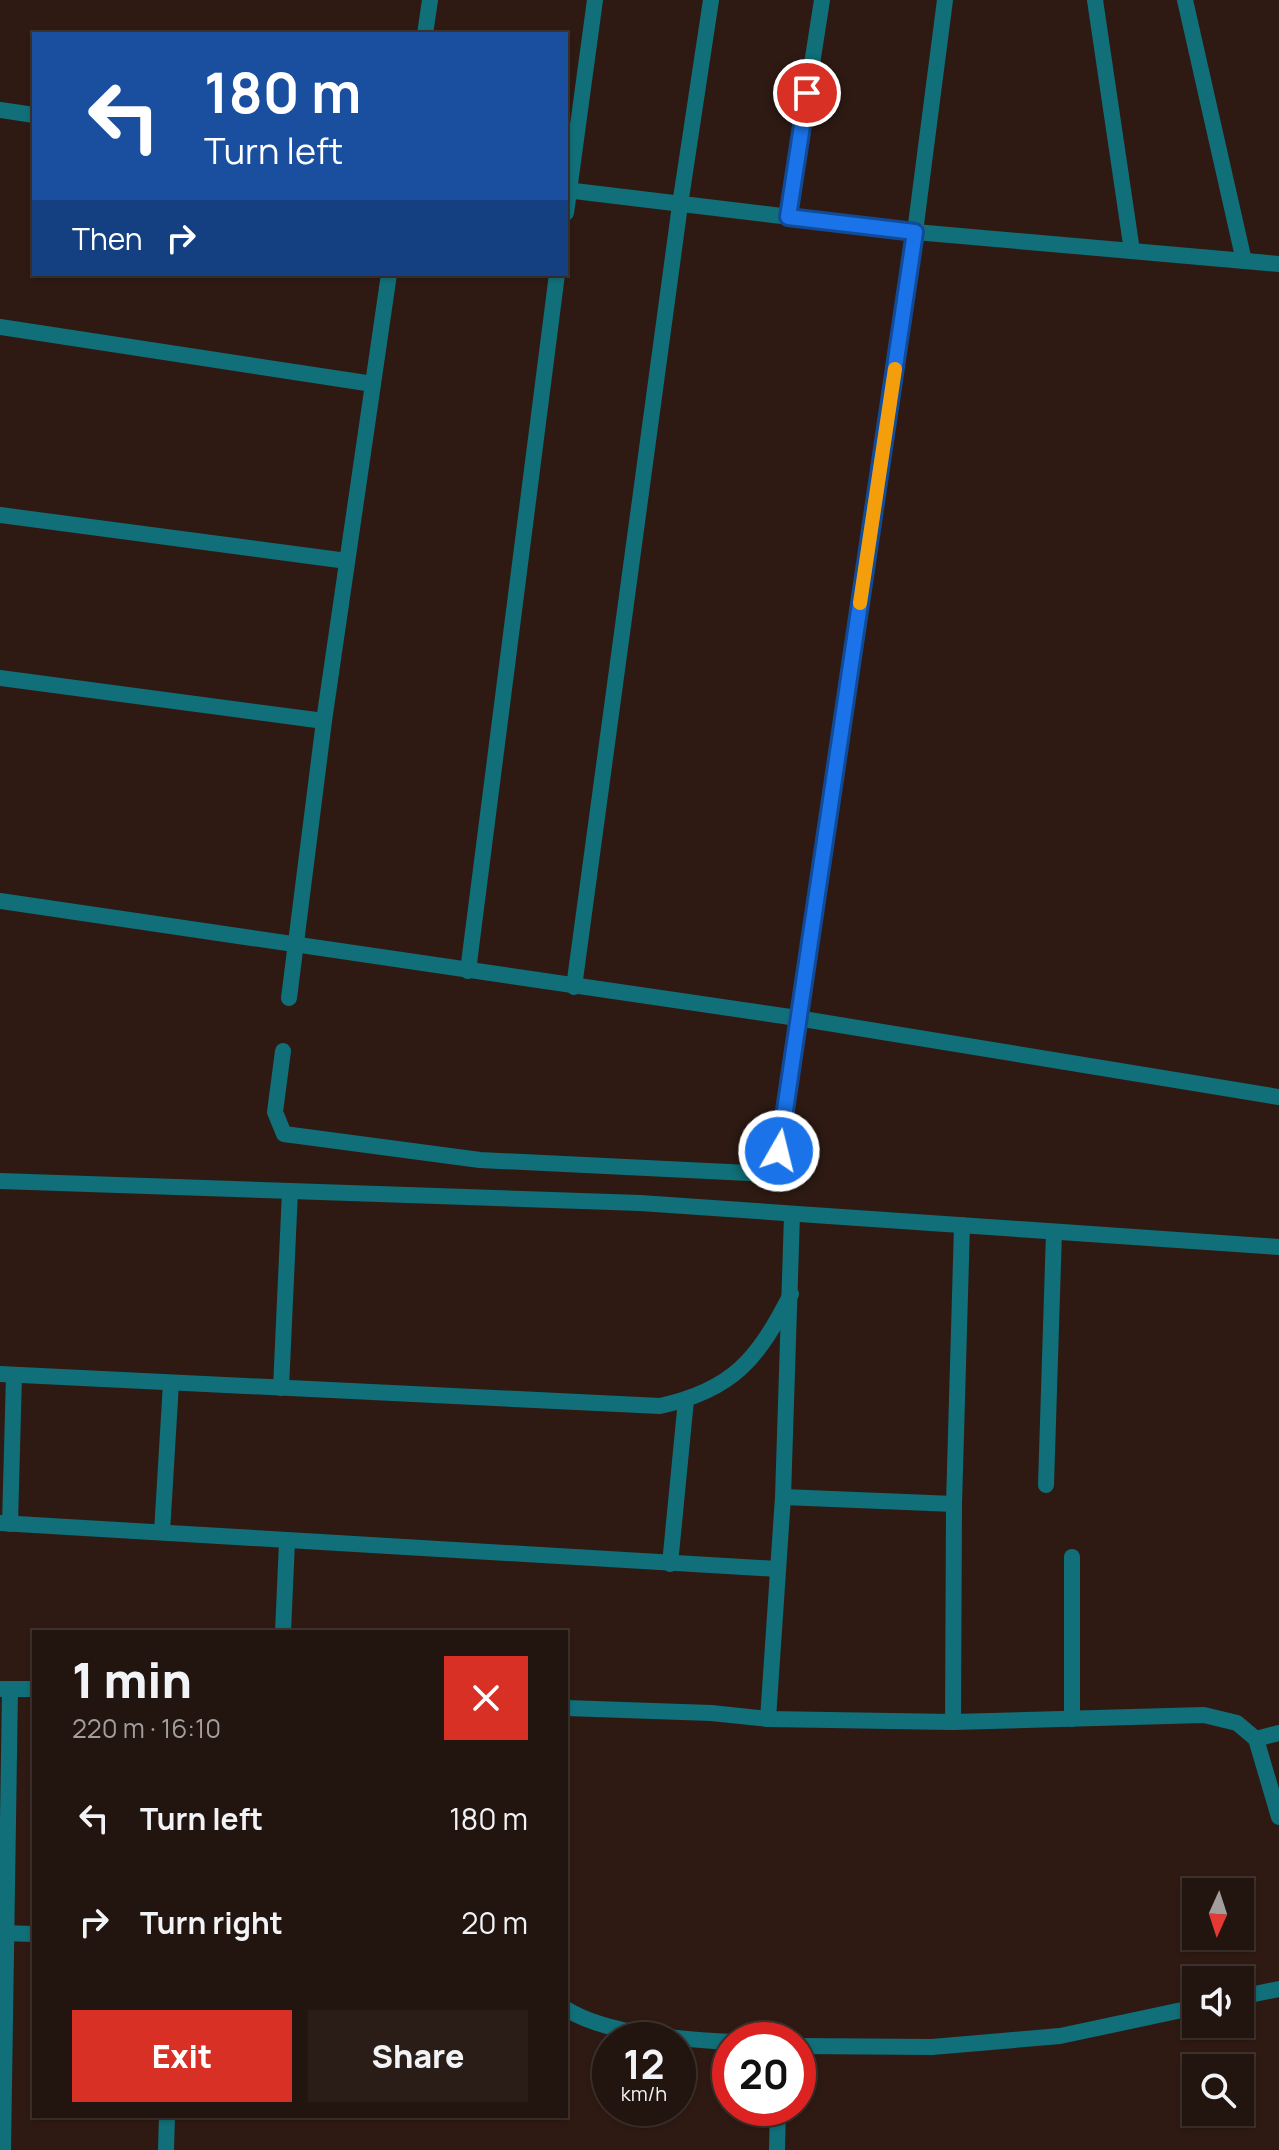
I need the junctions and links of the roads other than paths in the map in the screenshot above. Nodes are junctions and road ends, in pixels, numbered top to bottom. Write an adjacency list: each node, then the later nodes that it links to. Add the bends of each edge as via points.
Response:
1 (430, 0): 8 (street)
2 (595, 0): 11 (street)
3 (711, 0): 12 (street)
4 (822, 0): 13 (street)
5 (945, 0): 14 (street)
6 (1095, 0): 15 (street)
7 (1185, 0): 16 (street)
8 (425, 32)
9 (0, 110): 10 (street)
10 (32, 115)
11 (568, 190): 12 (street)
12 (680, 205): 13 (street); 29 (street)
13 (788, 217): 14 (street)
14 (915, 232): 15 (street); 31 (street)
15 (1132, 251): 16 (street)
16 (1244, 261): 17 (street)
17 (1279, 264)
18 (389, 276): 21 (street)
19 (557, 276): 28 (street)
20 (0, 327): 21 (street)
21 (373, 384): 23 (street)
22 (0, 515): 23 (street)
23 (347, 561): 25 (street)
24 (0, 678): 25 (street)
25 (324, 721): 27 (street)
26 (0, 901): 27 (street)
27 (295, 945): 28 (street); 30 (street)
28 (468, 971): 29 (street)
29 (574, 987): 31 (street)
30 (289, 998)
31 (797, 1018): 32 (street, via 779,1151 749,1173 480,1160 284,1134 275,1112); 33 (street)
32 (283, 1051)
33 (1279, 1097)
34 (0, 1181): 35 (street)
35 (290, 1191): 36 (street, via 640,1203); 43 (street)
36 (792, 1215): 37 (street); 40 (street)
37 (962, 1225): 38 (street); 47 (street)
38 (1054, 1232): 39 (street); 45 (street)
39 (1279, 1247)
40 (791, 1294): 44 (street, via 755,1355 726,1382); 46 (street)
41 (7, 1375): 42 (street); 48 (street)
42 (171, 1383): 43 (street); 49 (street)
43 (281, 1388): 44 (street, via 660,1406)
44 (686, 1400): 52 (street)
45 (1046, 1485)
46 (783, 1497): 47 (street); 53 (street)
47 (954, 1504): 60 (street)
48 (5, 1524): 49 (street)
49 (162, 1532): 50 (street)
50 (287, 1542): 52 (street); 54 (street)
51 (1072, 1557): 59 (street)
52 (670, 1564): 53 (street)
53 (778, 1569): 58 (street)
54 (283, 1630)
55 (5, 1689): 56 (street); 64 (street)
56 (32, 1689)
57 (568, 1708): 58 (street)
58 (768, 1719): 60 (street)
59 (1072, 1719): 60 (street); 62 (street, via 1204,1715 1237,1723)
60 (953, 1722)
61 (1279, 1733): 62 (street)
62 (1256, 1739): 63 (street)
63 (1279, 1817)
64 (3, 1933): 65 (street); 74 (street)
65 (32, 1934)
66 (1279, 1989): 67 (street)
67 (1254, 1994)
68 (568, 2010): 70 (street, via 646,2035)
69 (1182, 2010): 71 (street, via 1060,2036 932,2047)
70 (712, 2040)
71 (816, 2046)
72 (167, 2118): 75 (street)
73 (778, 2126): 76 (street)
74 (3, 2150)
75 (166, 2150)
76 (777, 2150)

